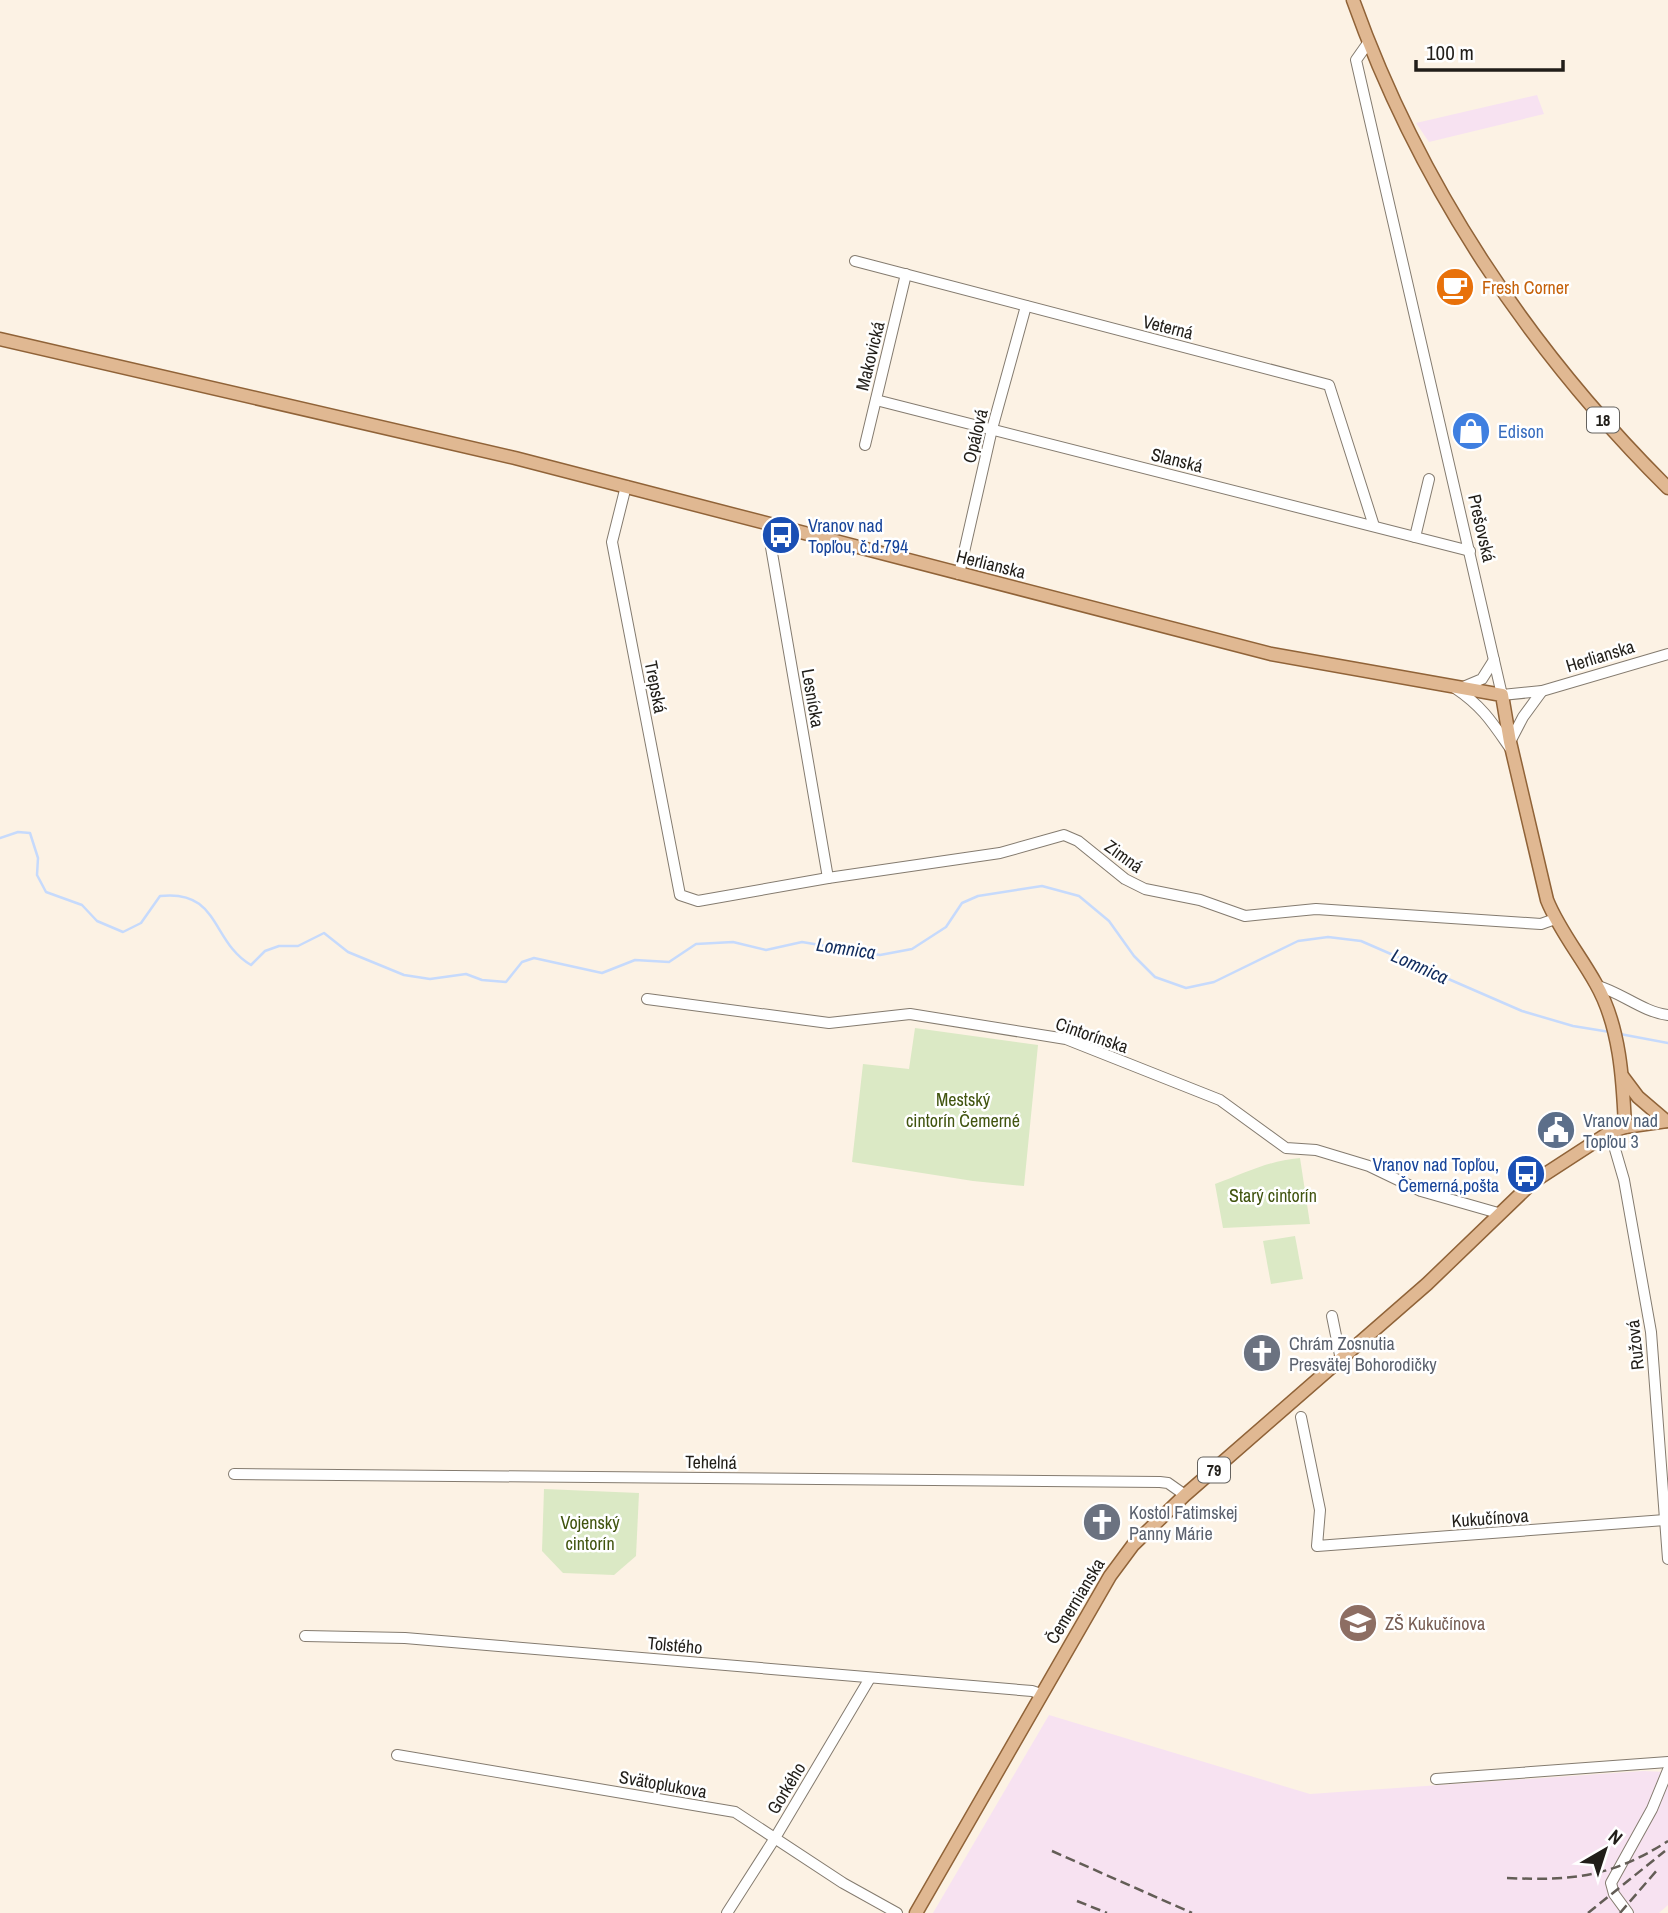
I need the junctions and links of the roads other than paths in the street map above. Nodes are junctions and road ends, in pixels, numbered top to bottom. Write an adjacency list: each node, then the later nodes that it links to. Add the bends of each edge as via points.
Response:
1 (1353, 0): 2 (main road, 18)
2 (1368, 43): 12 (main road, 18, via 1415,147 1497,283 1574,387); 16 (street, Prešovská, via 1356,60)
3 (855, 261): 4 (street, Veterná)
4 (906, 274): 5 (street, Veterná); 7 (street, Makovická)
5 (1026, 306): 8 (street, Opálová); 14 (street, Veterná, via 1329,384)
6 (0, 339): 11 (main road, Herlianska)
7 (876, 400): 8 (street, Slanská); 9 (street, Makovická)
8 (992, 429): 14 (street, Slanská); 17 (street, Opálová)
9 (864, 446)
10 (1429, 479): 15 (street)
11 (626, 486): 13 (main road, Herlianska); 26 (street, Trepská, via 612,542)
12 (1668, 488)
13 (767, 524): 17 (main road, Herlianska); 25 (street, Lesnícka)
14 (1374, 526): 15 (street, Slanská)
15 (1415, 537): 16 (street, Slanská)
16 (1470, 551): 19 (street, Prešovská)
17 (958, 574): 20 (main road, Herlianska, via 1271,654)
18 (1668, 654): 22 (street, Herlianska)
19 (1494, 660): 21 (street, via 1482,679); 23 (street, Prešovská)
20 (1448, 684): 21 (main road, Herlianska); 24 (street, via 1480,707)
21 (1463, 687): 23 (main road, Herlianska)
22 (1542, 691): 23 (street, Herlianska); 24 (street, via 1529,707)
23 (1502, 695): 24 (main road, Prešovská)
24 (1512, 747): 27 (main road, Prešovská, via 1541,882)
25 (828, 878): 26 (street, Zimná, via 698,901); 27 (street, Zimná, via 1000,853 1064,835 1125,880 1145,889 1200,900 1245,916 1316,909 1541,923)
26 (680, 895)
27 (1555, 919): 28 (main road, Prešovská)
28 (1598, 986): 30 (street); 31 (main road, Prešovská)
29 (647, 999): 35 (street, Cintorínska, via 828,1023 910,1014 1066,1039 1220,1100 1286,1147 1316,1150 1369,1166 1420,1191)
30 (1668, 1015)
31 (1623, 1077): 32 (main road, via 1638,1097); 33 (main road, Prešovská)
32 (1667, 1121): 33 (main road, Čemernianska / 79)
33 (1625, 1126): 34 (main road, Čemernianska / 79)
34 (1610, 1132): 35 (main road, Čemernianska / 79, via 1533,1182); 41 (street, Ružová, via 1624,1180 1651,1332)
35 (1498, 1213): 37 (main road, Čemernianska / 79, via 1427,1284)
36 (1332, 1316): 37 (street)
37 (1340, 1360): 40 (main road, Čemernianska / 79)
38 (1301, 1417): 41 (street, Kukučínova, via 1320,1510 1317,1546)
39 (233, 1474): 40 (street, Tehelná, via 1160,1482)
40 (1185, 1495): 45 (main road, Čemernianska / 79, via 1119,1562)
41 (1665, 1520): 42 (street, Ružová)
42 (1668, 1559)
43 (305, 1636): 44 (street, Tolstého, via 405,1638)
44 (870, 1678): 45 (street, Tolstého); 50 (street, Gorkého)
45 (1041, 1694): 53 (main road, Čemernianska / 79)
46 (397, 1755): 50 (street, Svätoplukova, via 735,1812)
47 (1668, 1762): 49 (street)
48 (1668, 1770): 54 (street, via 1611,1883)
49 (1436, 1779)
50 (775, 1838): 51 (street, Gorkého); 52 (street, Svätoplukova)
51 (727, 1913)
52 (897, 1913)
53 (916, 1913)
54 (1628, 1913)

